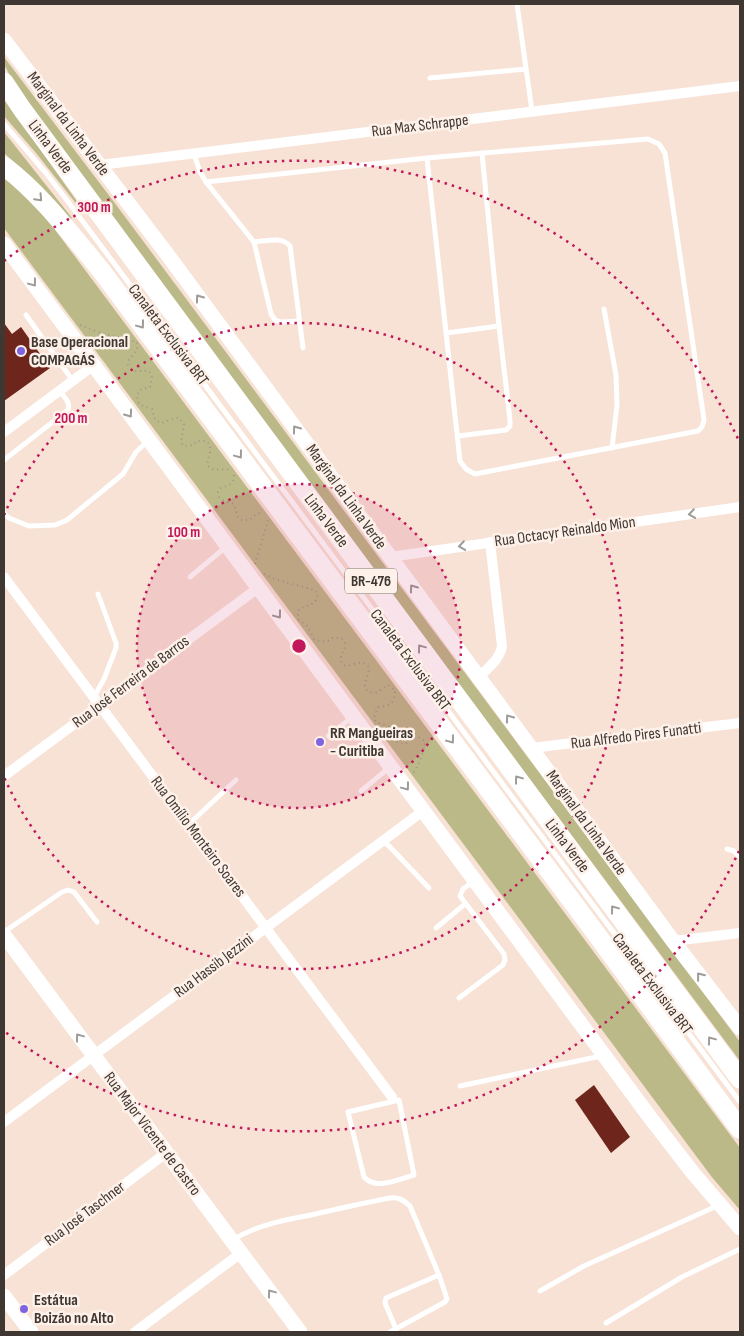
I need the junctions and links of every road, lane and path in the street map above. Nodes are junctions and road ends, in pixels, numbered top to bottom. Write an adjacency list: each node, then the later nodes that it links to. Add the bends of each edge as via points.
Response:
1 (517, 4): 3 (lane)
2 (4, 40): 13 (main road, Marginal da Linha Verde)
3 (526, 69): 4 (lane); 7 (lane)
4 (430, 78)
5 (4, 82): 74 (highway, Linha Verde / BR-476, one-way to 5)
6 (740, 86): 7 (street, Rua Max Schrappe)
7 (532, 112): 9 (street, Rua Max Schrappe)
8 (4, 124): 77 (lane, Canaleta Exclusiva BRT, via 69,203)
9 (194, 153): 13 (street, Rua Max Schrappe); 14 (lane)
10 (482, 153): 11 (lane); 21 (lane); 30 (lane, via 648,139 665,153 704,420 698,431)
11 (427, 158): 14 (lane); 22 (lane)
12 (4, 166): 79 (highway, Linha Verde / BR-476, one-way to 79, via 22,179 62,222 100,270)
13 (100, 166): 36 (main road, Marginal da Linha Verde, one-way to 13)
14 (206, 182): 15 (lane)
15 (254, 242): 19 (lane, via 271,314 281,322); 19 (lane, via 282,240 290,246)
16 (4, 244): 24 (main road, one-way to 24)
17 (604, 309): 30 (lane, via 616,375 617,405)
18 (26, 315): 25 (lane)
19 (299, 322): 23 (lane)
20 (79, 325): 37 (path, via 137,342 137,350 128,366 136,372 149,371 152,376 150,387 139,390 138,402 152,409 156,420 161,423 180,418 184,424 181,442 184,446 194,445 197,441 206,442 210,445 207,465 216,470 232,470 232,484 218,492 224,501 234,504 239,519 250,520 258,513 265,513 268,521)
21 (499, 326): 22 (lane); 28 (lane, via 510,426 506,430)
22 (446, 334): 28 (lane)
23 (302, 348)
24 (94, 365): 25 (street); 29 (main road, one-way to 29)
25 (73, 381): 26 (street)
26 (59, 391): 27 (street); 31 (lane, via 69,404 68,410)
27 (4, 432)
28 (458, 436): 30 (lane, via 460,461 475,474)
29 (149, 440): 33 (lane, via 136,452 123,474 67,520 55,525 29,526 9,518); 35 (main road)
30 (612, 448)
31 (4, 460)
32 (740, 507): 34 (street, Rua Octacyr Reinaldo Mion, one-way to 34)
33 (4, 512)
34 (490, 542): 36 (street, Rua Octacyr Reinaldo Mion, one-way to 36); 43 (street, via 502,646 497,659)
35 (227, 546): 40 (lane); 41 (main road)
36 (390, 557): 43 (main road, Marginal da Linha Verde, one-way to 36)
37 (254, 569)
38 (261, 572): 53 (path, via 318,593 313,604 300,609 298,619 307,626 314,639 324,642 334,637 345,642 340,658 347,666 364,663 369,667 364,684 368,691 374,693 388,685 395,690 393,701 378,708 374,718 376,722 391,726 394,741 400,744 418,737 425,742)
39 (4, 577): 44 (street, Rua Omílio Monteiro Soares)
40 (190, 577)
41 (258, 588): 44 (street, Rua José Ferreira de Barros); 45 (main road, one-way to 45)
42 (98, 594): 44 (lane, via 116,648)
43 (479, 677): 49 (main road, Marginal da Linha Verde, one-way to 43)
44 (97, 702): 52 (street, Rua José Ferreira de Barros); 57 (street, Rua Omílio Monteiro Soares)
45 (353, 716): 47 (lane); 48 (main road)
46 (740, 723): 49 (street, Rua Alfredo Pires Funatti)
47 (328, 736)
48 (370, 739): 50 (lane); 51 (main road)
49 (531, 748): 69 (main road, Marginal da Linha Verde)
50 (347, 756)
51 (391, 767): 55 (lane); 56 (main road, one-way to 56)
52 (4, 776)
53 (410, 779)
54 (236, 780): 57 (lane)
55 (361, 791)
56 (423, 811): 58 (street, Rua Hassib Jezzini); 61 (main road)
57 (188, 824): 65 (street, Rua Omílio Monteiro Soares)
58 (383, 841): 62 (lane); 65 (street, Rua Hassib Jezzini)
59 (727, 849): 60 (lane)
60 (740, 857)
61 (475, 880): 63 (lane, via 460,893); 73 (main road)
62 (429, 888)
63 (465, 904): 66 (lane); 70 (lane, via 504,954 505,960 503,965)
64 (97, 922): 68 (lane, via 74,892 68,890)
65 (266, 928): 72 (street, Rua Hassib Jezzini); 76 (street, Rua Omílio Monteiro Soares)
66 (436, 928)
67 (740, 933): 69 (street)
68 (4, 934): 72 (main road, Rua Major Vicente de Castro, one-way to 68)
69 (673, 941): 71 (main road, Marginal da Linha Verde, one-way to 69)
70 (459, 998)
71 (740, 1028)
72 (93, 1055): 78 (street, Rua Hassib Jezzini); 80 (main road, Rua Major Vicente de Castro)
73 (604, 1055): 75 (lane); 81 (main road)
74 (740, 1079)
75 (460, 1086)
76 (394, 1099): 76 (lane, via 348,1112 364,1177 377,1184 414,1175 400,1100)
77 (740, 1102)
78 (4, 1122)
79 (740, 1129)
80 (166, 1153): 83 (main road, Rua Major Vicente de Castro); 86 (street, Rua José Taschner)
81 (720, 1205): 82 (main road); 88 (lane, via 584,1266)
82 (740, 1228)
83 (232, 1241): 85 (main road, Rua Major Vicente de Castro); 87 (lane, via 261,1226 398,1197 410,1206)
84 (740, 1249): 90 (lane, via 682,1277)
85 (241, 1253): 93 (street); 94 (main road, Rua Major Vicente de Castro, one-way to 85)
86 (4, 1275)
87 (439, 1275): 91 (lane, via 447,1300); 91 (lane, via 386,1298)
88 (540, 1291)
89 (4, 1296): 92 (main road)
90 (606, 1323)
91 (396, 1329): 95 (lane)
92 (31, 1332)
93 (135, 1332)
94 (300, 1332)
95 (390, 1332)

